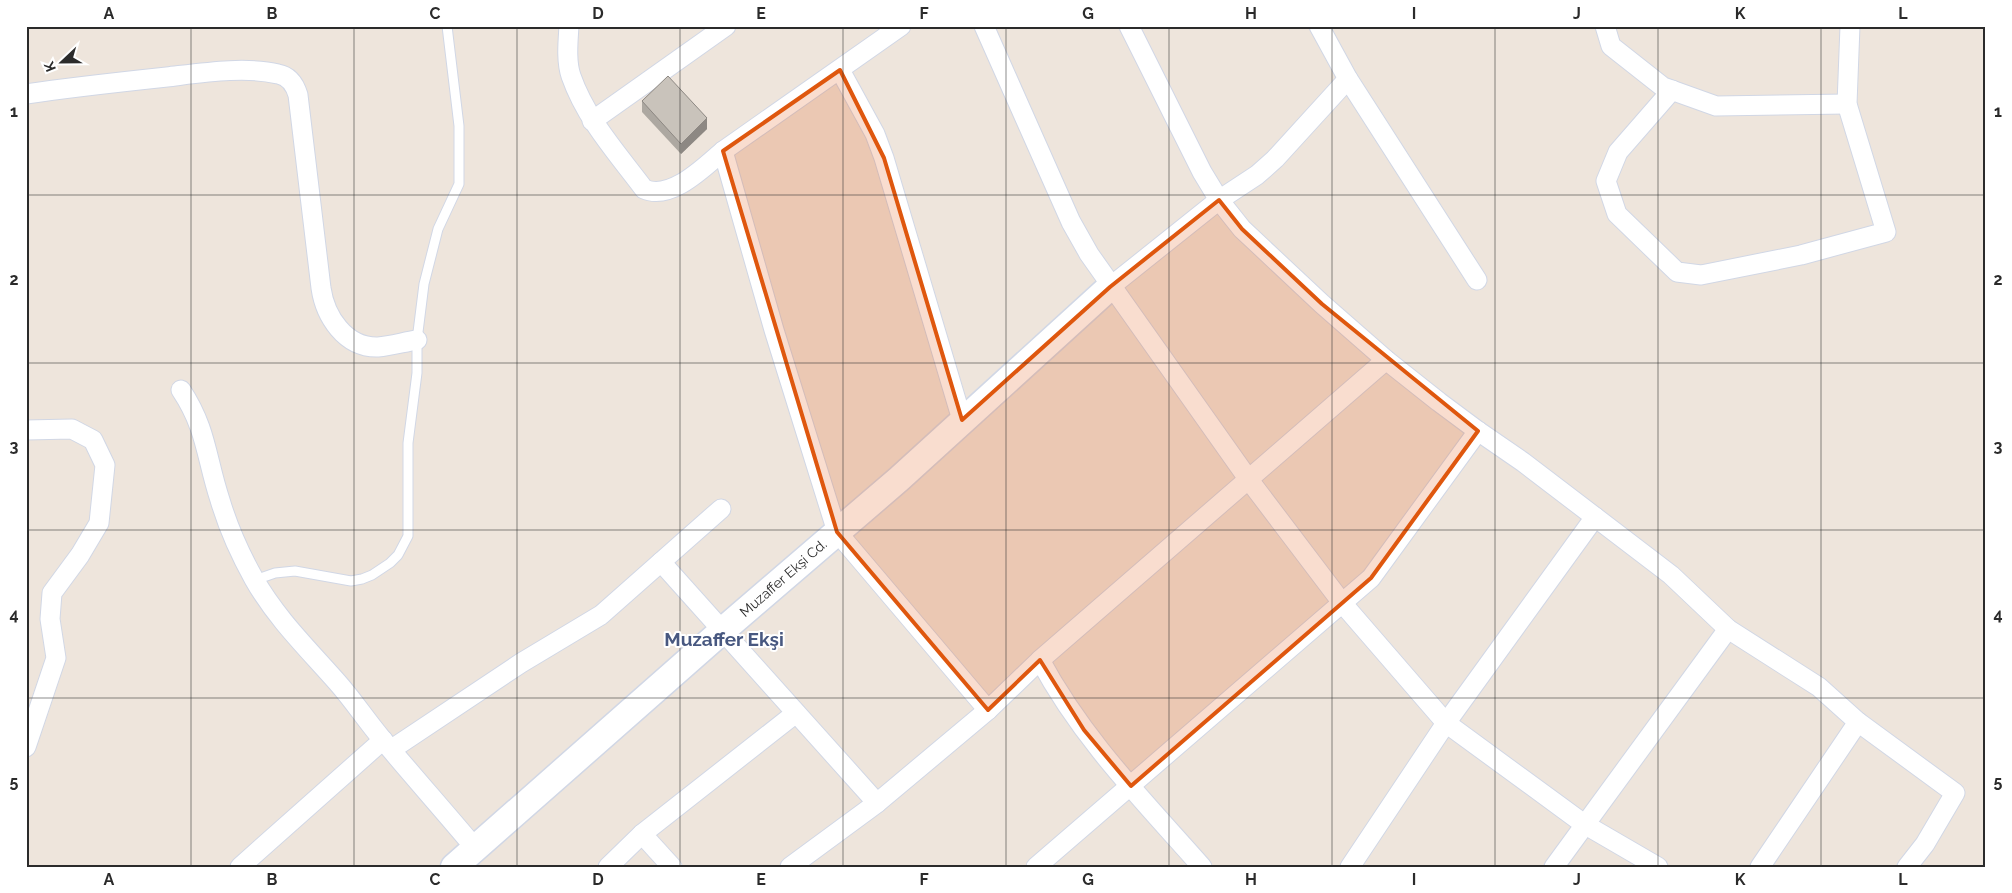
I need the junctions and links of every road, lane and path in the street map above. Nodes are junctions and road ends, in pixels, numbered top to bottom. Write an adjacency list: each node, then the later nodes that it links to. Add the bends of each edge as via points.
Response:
1 (447, 26): 20 (lane, via 459,126 459,184 438,229 424,284)
2 (569, 26): 15 (street, via 570,75)
3 (726, 26): 15 (street)
4 (901, 26): 10 (street)
5 (984, 26): 19 (street, via 1071,222)
6 (1129, 26): 17 (street)
7 (1319, 26): 11 (street)
8 (1605, 26): 12 (street, via 1611,46 1663,87)
9 (1850, 26): 14 (street)
10 (840, 70): 16 (street); 23 (street, via 875,134 884,158)
11 (1348, 79): 17 (street, via 1275,159); 18 (street)
12 (1672, 90): 14 (street, via 1716,106); 14 (street, via 1618,152 1606,181 1617,214 1677,272 1701,275 1801,255 1886,232)
13 (26, 94): 20 (street, via 197,74 248,71 285,77 296,87 298,95 321,288 327,312 340,330 358,342 378,347)
14 (1847, 104)
15 (592, 121): 16 (street, via 644,189 653,193 667,192 699,172)
16 (723, 151): 29 (street)
17 (1219, 200): 19 (street); 21 (street, via 1242,230)
18 (1477, 280)
19 (1110, 287): 23 (street, Muzaffer Ekşi Cd.); 26 (street)
20 (417, 340): 31 (lane, via 417,373 408,451 408,536 404,546 382,570 362,579 351,581 295,571)
21 (1386, 360): 25 (street); 26 (street)
22 (181, 390): 31 (street, via 197,416 219,499)
23 (962, 420): 29 (street, Muzaffer Ekşi Cd.)
24 (26, 430): 41 (street, via 72,429 93,440 105,465 99,523 52,593 50,619 56,658)
25 (1478, 431): 28 (street); 32 (street, via 1371,578)
26 (1249, 480): 32 (street); 35 (street)
27 (721, 510): 30 (street)
28 (1595, 517): 33 (street, via 1671,575); 39 (street)
29 (837, 532): 34 (street, Muzaffer Ekşi Cd.); 36 (street)
30 (661, 562): 34 (street); 40 (street, via 601,615)
31 (255, 580): 40 (street, via 282,620)
32 (1343, 604): 39 (street); 42 (street)
33 (1728, 629): 38 (street, via 1819,687); 44 (street)
34 (722, 631): 37 (street); 46 (street, Muzaffer Ekşi Cd.)
35 (1040, 660): 36 (street); 42 (street, via 1084,730)
36 (988, 710): 43 (street)
37 (796, 714): 43 (street); 45 (street)
38 (1858, 722): 57 (street); 58 (street, via 1955,793 1925,844)
39 (1446, 723): 44 (street); 54 (street)
40 (387, 745): 46 (street); 48 (street)
41 (26, 748)
42 (1131, 786): 47 (street); 53 (street)
43 (877, 804): 52 (street)
44 (1584, 824): 55 (street); 56 (street)
45 (642, 834): 50 (street); 51 (street)
46 (475, 848): 49 (street, Muzaffer Ekşi Cd.)
47 (1047, 863)
48 (240, 867)
49 (454, 867)
50 (608, 867)
51 (672, 867)
52 (790, 867)
53 (1202, 867)
54 (1350, 867)
55 (1554, 867)
56 (1658, 867)
57 (1760, 867)
58 (1907, 867)

